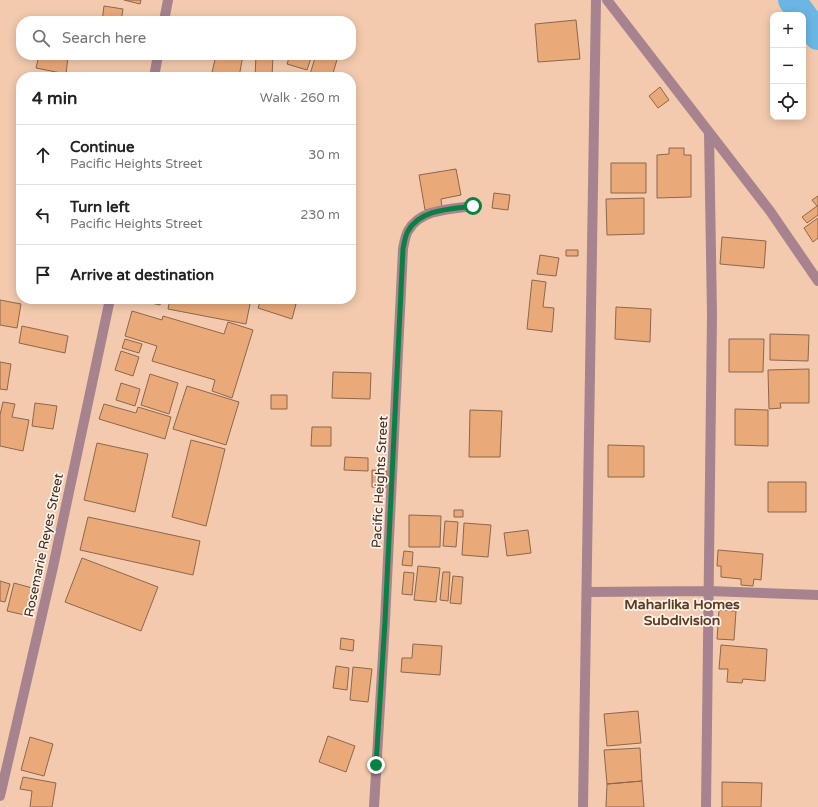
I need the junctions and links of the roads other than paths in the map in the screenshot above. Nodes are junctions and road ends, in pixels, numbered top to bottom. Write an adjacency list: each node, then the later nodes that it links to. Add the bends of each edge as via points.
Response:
1 (168, 0): 4 (street)
2 (596, 0): 12 (street)
3 (607, 0): 7 (street)
4 (165, 16)
5 (157, 60): 6 (street)
6 (155, 72)
7 (709, 132): 9 (street, via 770,211); 11 (street, via 712,315)
8 (473, 206): 15 (street, Pacific Heights Street, via 426,215 414,222 407,232 403,249)
9 (818, 281)
10 (109, 304): 14 (street, Rosemarie Reyes Street)
11 (708, 591): 12 (street); 13 (street); 17 (street)
12 (587, 592): 16 (street)
13 (818, 595)
14 (0, 796)
15 (374, 807)
16 (584, 807)
17 (706, 807)

